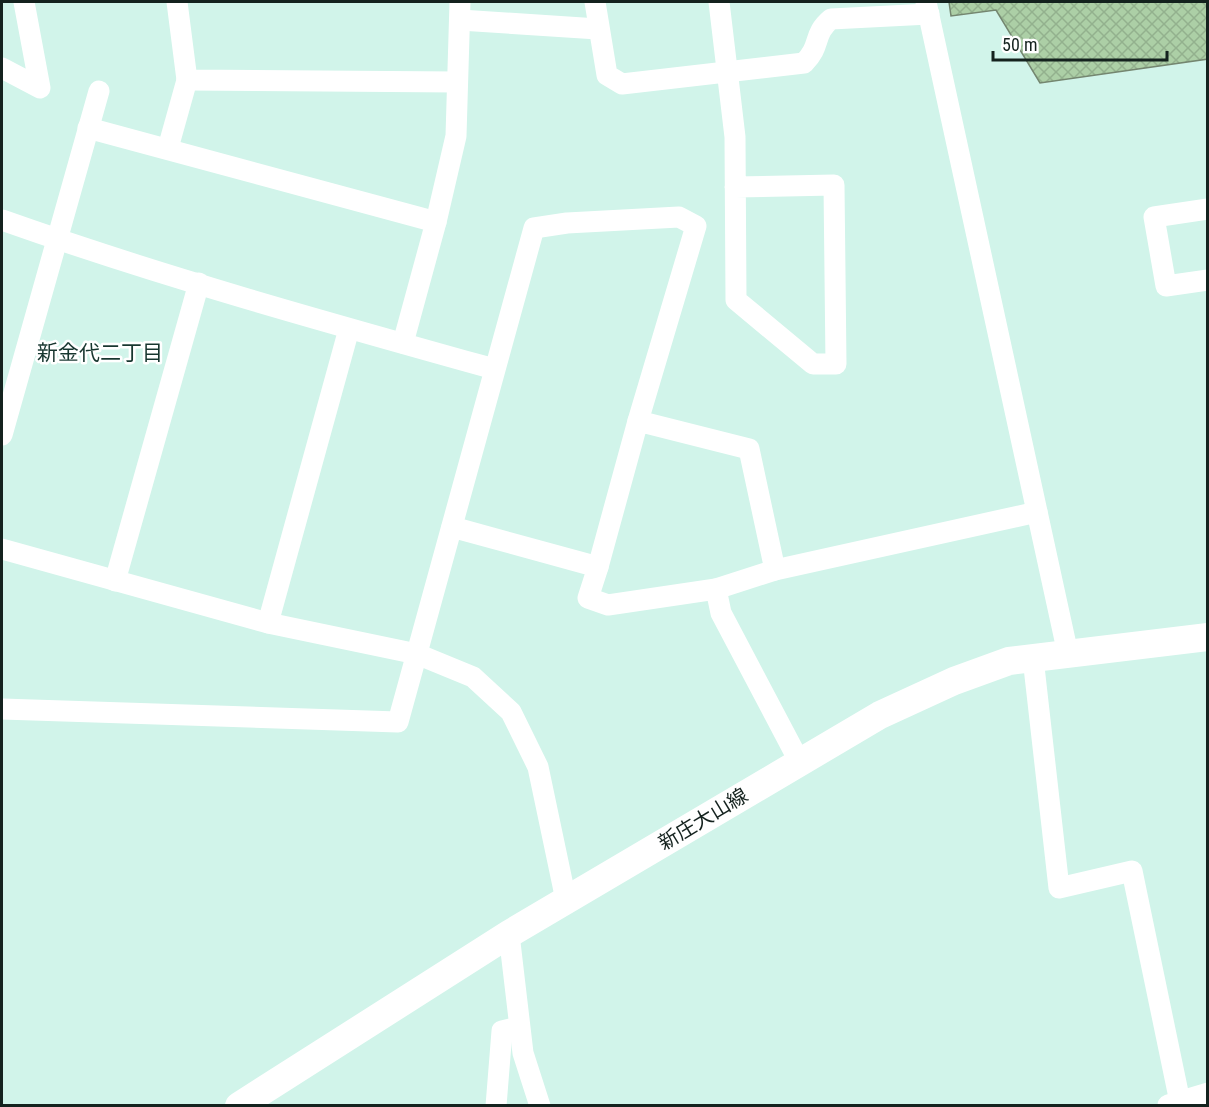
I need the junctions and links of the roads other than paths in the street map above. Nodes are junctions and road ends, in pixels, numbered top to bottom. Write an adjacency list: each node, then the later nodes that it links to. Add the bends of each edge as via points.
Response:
1 (24, 2): 8 (street, via 40,88)
2 (177, 2): 10 (street)
3 (595, 2): 7 (street)
4 (719, 2): 9 (street)
5 (928, 8): 9 (street, via 831,19 820,28 815,52 804,63); 27 (street)
6 (460, 11): 7 (street); 11 (street)
7 (598, 29): 9 (street, via 607,75 622,84)
8 (2, 68)
9 (728, 72): 15 (street, via 735,137)
10 (187, 80): 11 (street); 14 (street)
11 (457, 82): 18 (street, via 456,136)
12 (99, 91): 13 (street)
13 (88, 128): 14 (street); 19 (street)
14 (168, 148): 18 (street)
15 (735, 187): 15 (street, via 736,300 813,364 836,364 834,185)
16 (1208, 209): 20 (street, via 1154,217 1166,286)
17 (2, 220): 19 (street)
18 (436, 222): 23 (street)
19 (55, 239): 21 (street); 26 (street)
20 (1208, 280)
21 (198, 283): 22 (street); 32 (street)
22 (349, 329): 23 (street); 34 (street)
23 (403, 343): 24 (street)
24 (494, 369): 25 (street, via 534,228 679,217 696,226); 28 (street)
25 (638, 421): 30 (street); 31 (street, via 749,449)
26 (2, 435)
27 (1037, 512): 31 (street); 37 (street)
28 (452, 527): 30 (street); 36 (street)
29 (2, 549): 32 (street)
30 (598, 567): 33 (street, via 588,598 608,605)
31 (775, 570): 33 (street)
32 (116, 581): 34 (street)
33 (716, 589): 40 (street, via 721,613)
34 (268, 623): 36 (street)
35 (1208, 637): 37 (main road, 新庄大山線)
36 (417, 654): 39 (street, via 398,722); 41 (street, via 472,677 511,712 538,767)
37 (1068, 654): 38 (main road, 新庄大山線)
38 (1033, 658): 40 (main road, 新庄大山線, via 1009,661 954,681 880,715); 45 (street, via 1059,888 1132,871)
39 (2, 709)
40 (799, 761): 41 (main road, 新庄大山線)
41 (566, 900): 42 (main road, 新庄大山線)
42 (509, 934): 43 (street); 46 (main road, 新庄大山線)
43 (519, 1027): 47 (street, via 502,1031); 48 (street)
44 (1208, 1094): 45 (street)
45 (1174, 1104)
46 (239, 1106)
47 (496, 1106)
48 (540, 1106)

